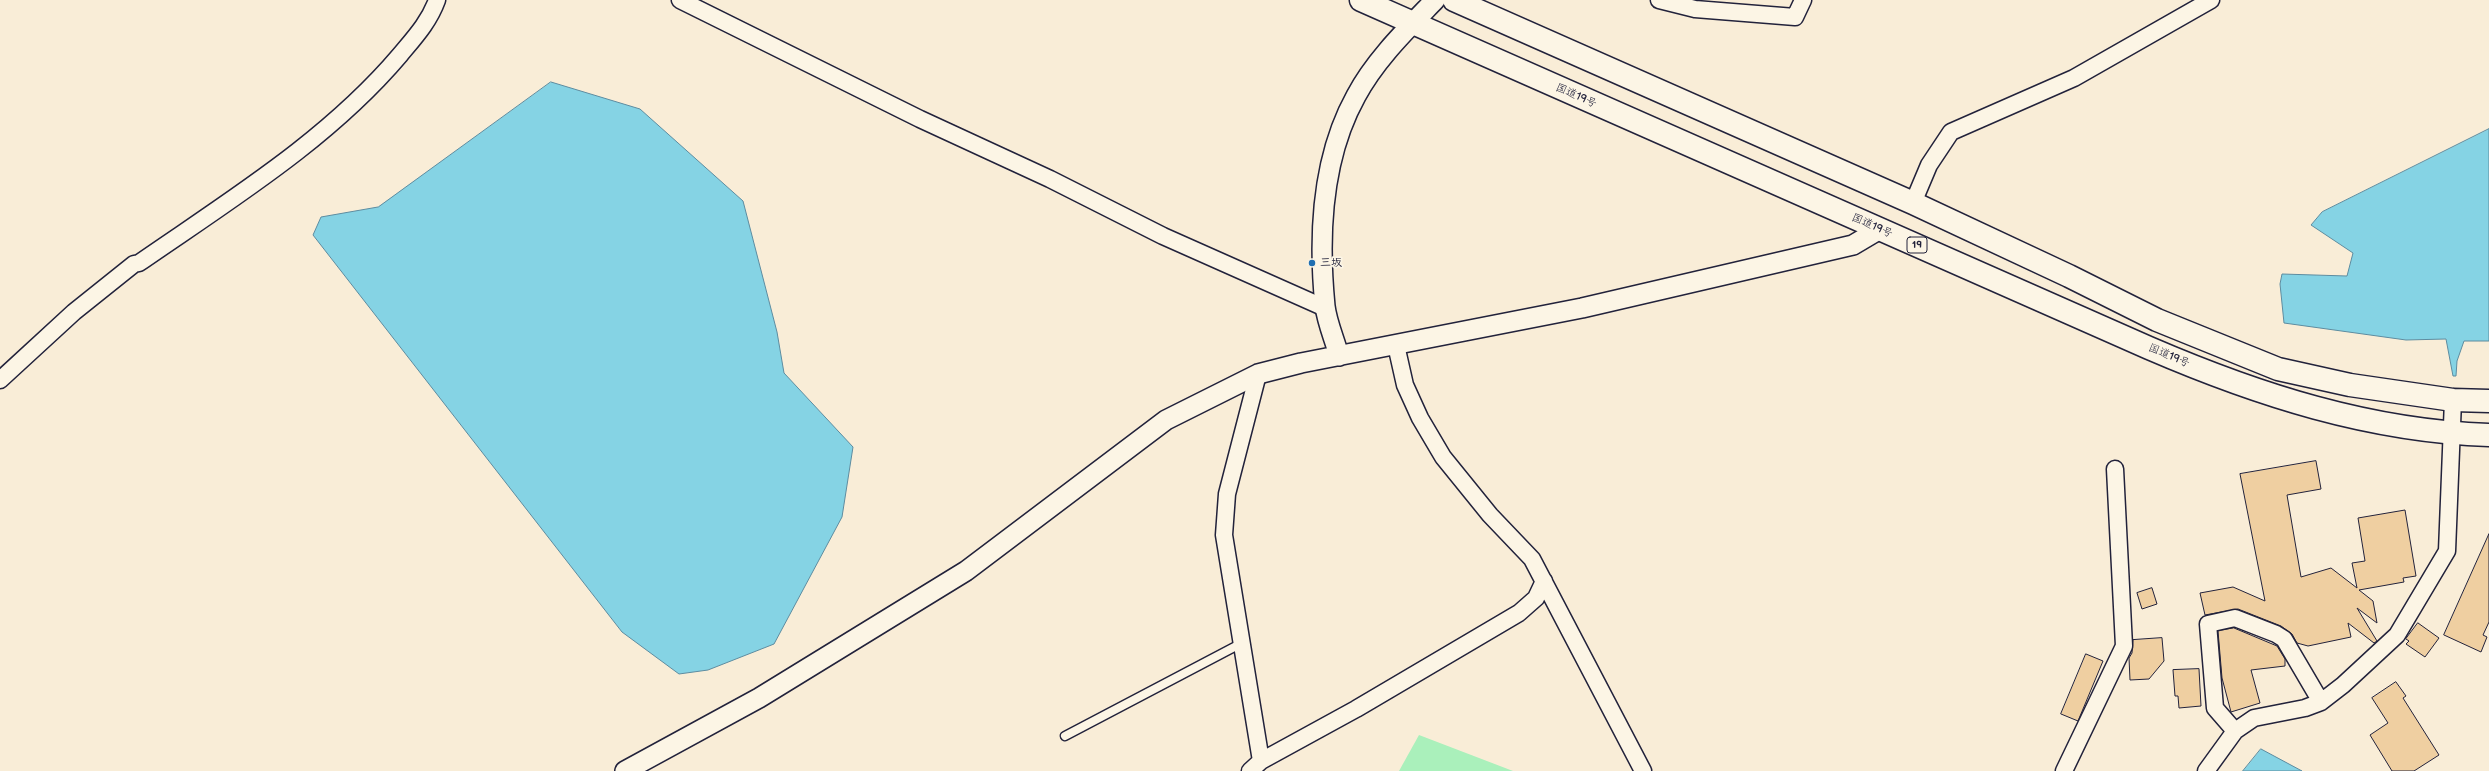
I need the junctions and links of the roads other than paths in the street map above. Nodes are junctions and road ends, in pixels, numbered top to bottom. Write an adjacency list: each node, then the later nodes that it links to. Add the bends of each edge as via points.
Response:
1 (437, 0): 16 (street, via 430,19 375,84 287,160 134,264 74,312)
2 (680, 0): 12 (street, via 1162,236)
3 (1361, 0): 9 (highway, 国道19号 / 19)
4 (1435, 0): 9 (street)
5 (1454, 0): 10 (highway)
6 (1659, 0): 7 (street, via 1695,9 1795,17)
7 (1802, 0)
8 (2210, 0): 10 (street, via 2074,78 1951,132 1929,165)
9 (1412, 23): 11 (highway, 国道19号 / 19); 12 (street, via 1375,67 1356,95 1333,152 1323,209)
10 (1913, 204): 17 (highway, via 2157,320 2278,369 2350,385)
11 (1880, 230): 13 (street, via 1845,247 1582,308); 19 (highway, 国道19号 / 19, via 2230,382 2317,410)
12 (1325, 308): 14 (street)
13 (1396, 345): 14 (street); 22 (street, via 1405,385 1420,418 1444,457 1490,515 1532,559)
14 (1339, 356): 15 (street)
15 (1258, 374): 23 (street, via 1227,494 1224,535); 28 (street, via 1166,420 966,571 759,698)
16 (0, 380)
17 (2453, 400): 18 (highway); 19 (street)
18 (2489, 401)
19 (2452, 434): 20 (highway, 国道19号 / 19); 24 (street, via 2447,550 2397,635)
20 (2489, 435)
21 (2115, 470): 30 (street, via 2124,646)
22 (1544, 582): 27 (street, via 1536,598 1519,613); 29 (street)
23 (1242, 643): 26 (lane); 27 (street)
24 (2321, 702): 25 (street, via 2305,708 2254,718); 25 (street, via 2284,639 2235,618 2208,624 2215,708)
25 (2235, 731): 31 (street)
26 (1065, 736)
27 (1255, 766)
28 (625, 771)
29 (1643, 771)
30 (2064, 771)
31 (2206, 771)

